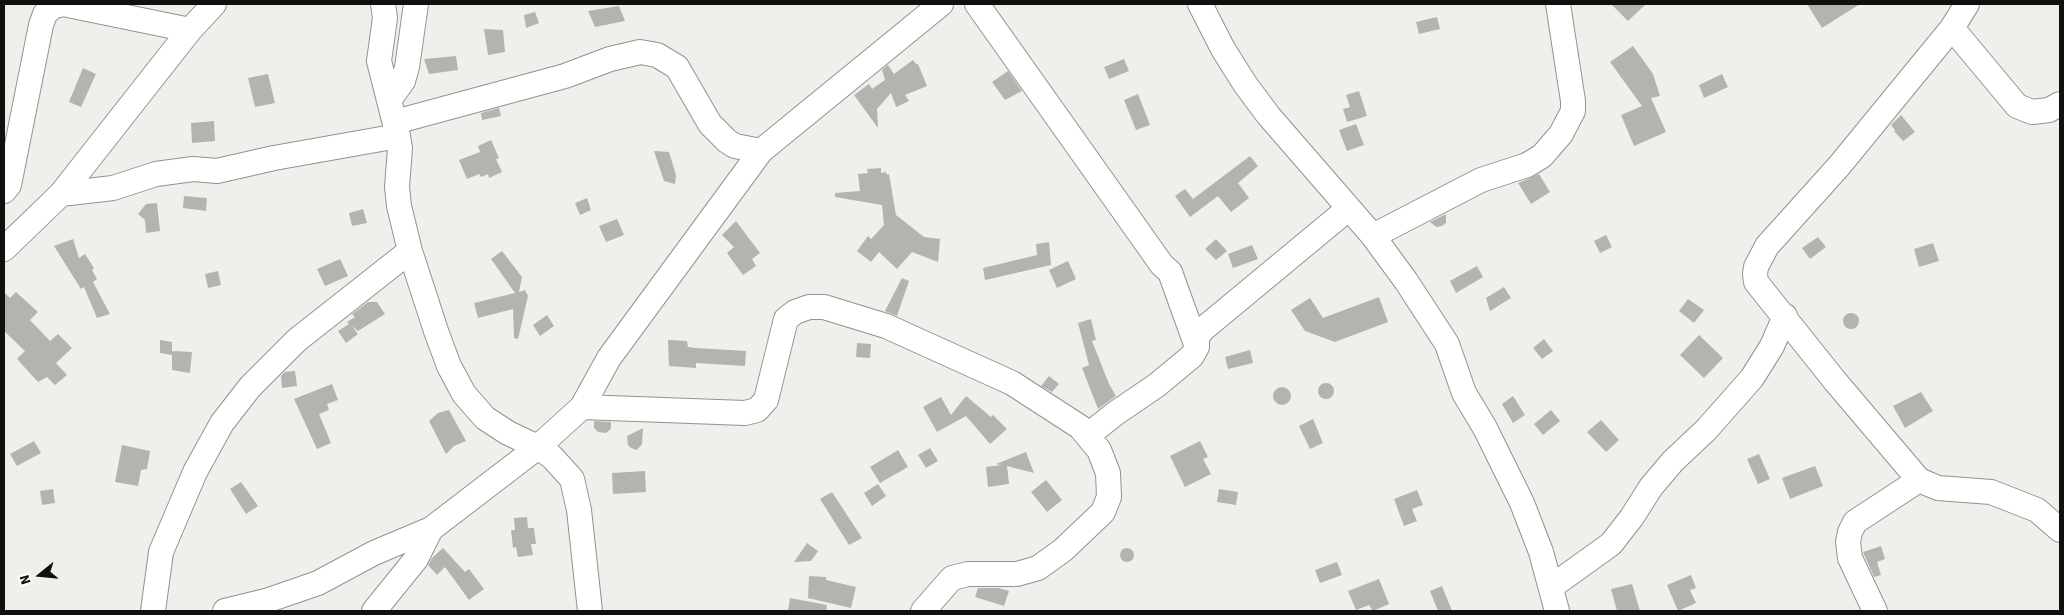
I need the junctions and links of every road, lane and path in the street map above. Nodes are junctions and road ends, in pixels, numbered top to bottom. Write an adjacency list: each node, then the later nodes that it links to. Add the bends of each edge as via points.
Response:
1 (214, 4): 10 (street)
2 (383, 4): 12 (street, via 385,18 379,61)
3 (416, 4): 12 (street, via 407,66)
4 (941, 4): 13 (street)
5 (977, 4): 21 (street, via 1170,272)
6 (1200, 4): 16 (street, via 1244,84)
7 (1558, 4): 17 (street, via 1573,101 1573,111 1561,134 1542,156 1527,165 1481,180)
8 (1967, 4): 9 (street)
9 (1952, 28): 11 (street, via 2017,106 2032,112 2049,110); 20 (street, via 1761,256 1756,282)
10 (190, 30): 14 (street, via 63,4 52,7 45,14 41,26 9,184); 15 (street)
11 (2060, 104)
12 (394, 119): 13 (street, via 565,76 640,52 657,55 677,67 710,124 727,141 735,146); 15 (street, via 274,158 217,171 174,171 113,188); 19 (street, via 400,148 399,206)
13 (761, 151): 22 (street, via 609,358)
14 (4, 190)
15 (61, 194): 18 (street)
16 (1348, 209): 17 (street); 21 (street, via 1202,330)
17 (1373, 236): 28 (street, via 1446,344 1464,393 1522,503)
18 (4, 249)
19 (410, 251): 24 (street, via 449,366 464,394 485,418); 29 (street, via 297,340 250,387 222,423 195,472 161,552)
20 (1785, 316): 25 (street); 28 (street, via 1772,346 1752,378 1652,486 1610,544)
21 (1197, 346): 23 (street, via 1192,356 1157,385)
22 (582, 407): 23 (street, via 745,413 757,410 766,400 786,319 809,307 824,307 886,326 1012,383); 24 (street)
23 (1088, 435): 33 (street, via 1099,450 1108,473 1109,497 1103,512 1064,550 1038,568 1017,574 968,574 952,578)
24 (538, 447): 26 (street); 32 (street, via 572,479 579,510)
25 (1919, 480): 27 (street, via 1938,488 1991,492 2037,510); 35 (street, via 1855,522 1850,532 1850,558)
26 (431, 528): 30 (street, via 318,583); 31 (street, via 416,559)
27 (2060, 530)
28 (1551, 587): 34 (street)
29 (154, 611)
30 (225, 611)
31 (374, 611)
32 (590, 611)
33 (923, 611)
34 (1557, 611)
35 (1875, 611)

